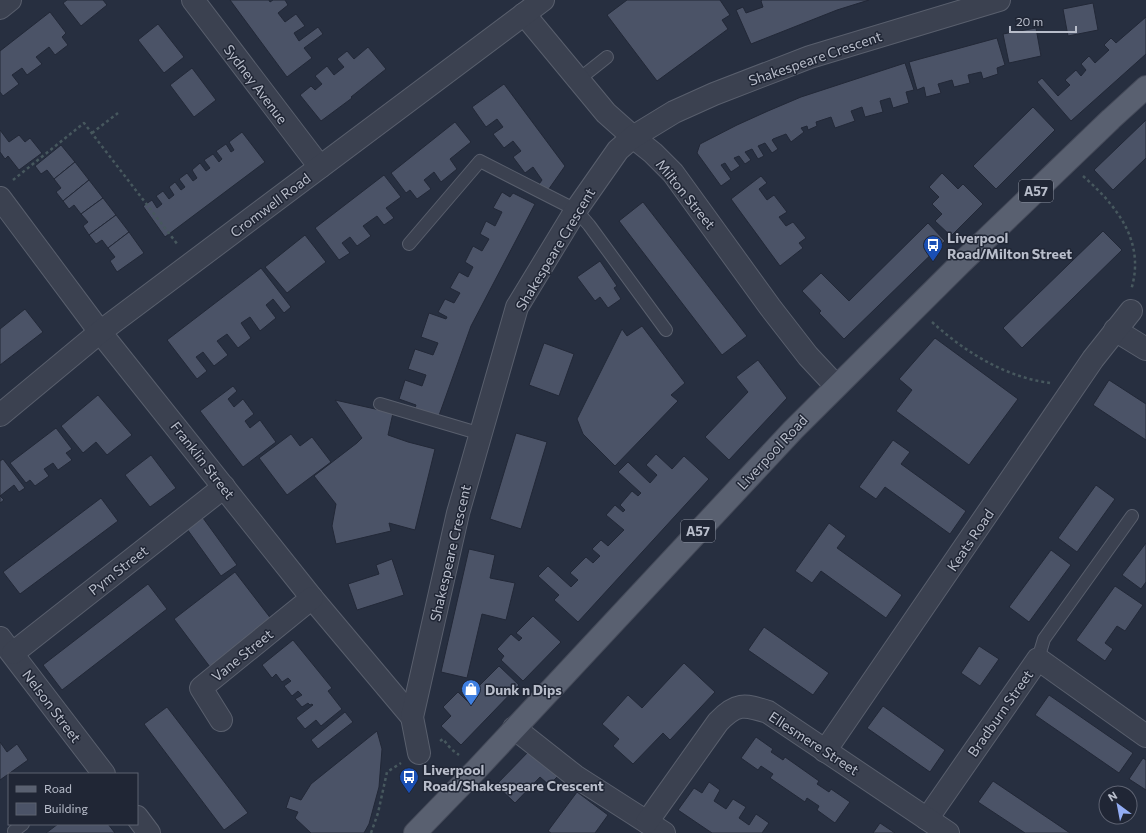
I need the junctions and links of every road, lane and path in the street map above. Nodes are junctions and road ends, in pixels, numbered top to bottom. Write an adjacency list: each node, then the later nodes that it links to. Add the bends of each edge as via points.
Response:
1 (10, 0): 5 (street)
2 (193, 0): 14 (street, Sydney Avenue)
3 (542, 0): 6 (street, Cromwell Road)
4 (999, 0): 12 (street, Shakespeare Crescent, via 810,57 674,112)
5 (0, 8)
6 (524, 14): 8 (street, Milton Street); 14 (street, Cromwell Road)
7 (607, 57): 8 (lane)
8 (578, 80): 12 (street, Milton Street, via 606,113)
9 (1146, 87): 13 (main road, Liverpool Road / A57)
10 (118, 113): 11 (path)
11 (92, 133): 15 (path, via 84,123); 19 (path)
12 (633, 137): 17 (street, Shakespeare Crescent, via 618,150); 26 (street, Milton Street, via 673,173 770,307 808,356)
13 (1066, 161): 20 (main road, Liverpool Road / A57); 21 (path, via 1100,191 1128,230 1134,250 1136,272 1131,290 1123,303)
14 (320, 167): 19 (street, Cromwell Road)
15 (12, 180)
16 (0, 198): 24 (street, Franklin Street)
17 (576, 210): 18 (lane, via 480,161); 22 (lane); 30 (street, Shakespeare Crescent, via 517,307)
18 (409, 244)
19 (192, 263): 24 (street, Cromwell Road)
20 (916, 307): 26 (main road, Liverpool Road / A57); 27 (path, via 942,331 978,357 1003,370 1033,380 1064,383)
21 (1131, 311): 23 (street, Keats Road)
22 (666, 330)
23 (1115, 330): 25 (street); 27 (street, Keats Road)
24 (100, 332): 29 (street, Cromwell Road); 31 (street, Franklin Street)
25 (1145, 349)
26 (836, 386): 38 (main road, Liverpool Road / A57)
27 (1073, 389): 40 (street, Keats Road)
28 (380, 404): 30 (lane)
29 (0, 415)
30 (481, 434): 36 (street, Shakespeare Crescent, via 458,513)
31 (224, 487): 33 (street, Franklin Street); 34 (street, Pym Street)
32 (1132, 516): 35 (lane, via 1044,639)
33 (312, 598): 36 (street, Franklin Street); 37 (street, Vane Street, via 201,688)
34 (6, 646): 43 (street, Nelson Street)
35 (1038, 658): 39 (street, Bradburn Street); 45 (street, Bradburn Street)
36 (412, 717): 41 (street, Shakespeare Crescent)
37 (221, 720)
38 (514, 728): 42 (main road, Liverpool Road / A57); 46 (street, via 575,776)
39 (1146, 736)
40 (825, 750): 45 (street, Ellesmere Street); 46 (street, Ellesmere Street, via 768,712 741,706 728,711 718,722)
41 (419, 753): 42 (path, via 444,739 451,749); 48 (path, via 387,772)
42 (476, 770): 49 (main road, Liverpool Road / A57)
43 (98, 772)
44 (138, 818): 47 (street)
45 (927, 819): 50 (street, Ellesmere Street)
46 (656, 827)
47 (149, 833)
48 (372, 833)
49 (415, 833)
50 (948, 833)

